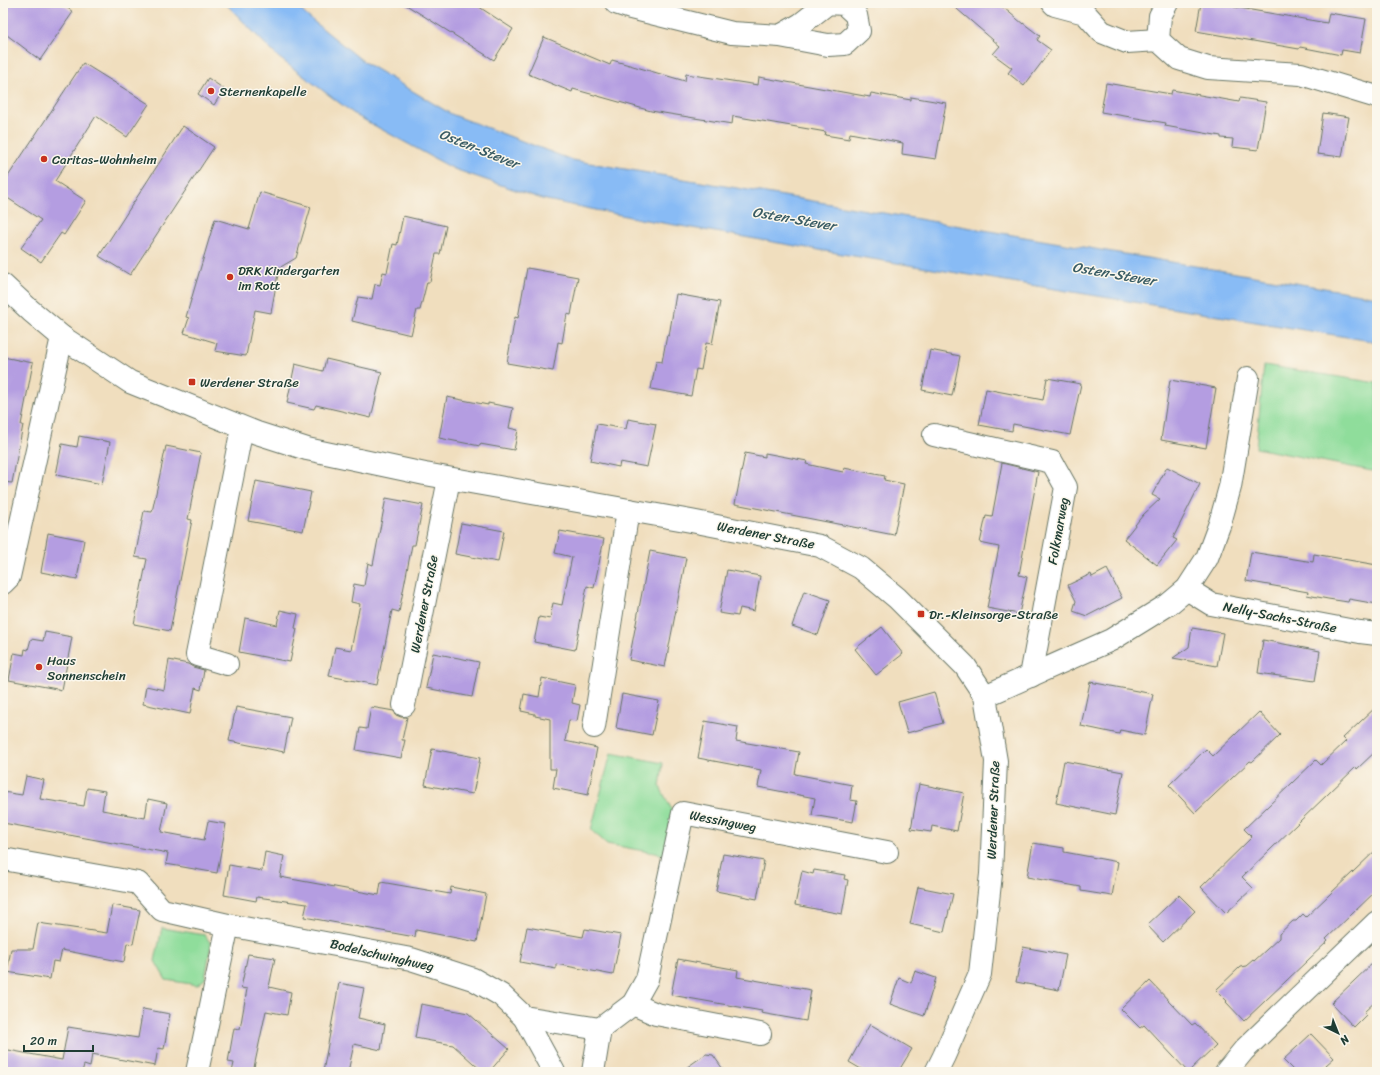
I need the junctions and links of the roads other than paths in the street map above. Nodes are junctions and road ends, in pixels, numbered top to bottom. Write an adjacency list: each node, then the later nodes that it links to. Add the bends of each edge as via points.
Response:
1 (616, 3): 6 (street, via 732,33)
2 (1052, 3): 5 (street)
3 (1167, 3): 7 (street, via 1160,16)
4 (852, 6): 6 (street, via 828,3 801,24); 6 (street, via 859,31 845,44 828,45)
5 (1090, 8): 7 (street, via 1102,32 1127,42)
6 (780, 36)
7 (1158, 40): 8 (street, via 1179,59 1208,68 1301,74)
8 (1377, 97)
9 (3, 285): 10 (street, Werdener Straße)
10 (62, 337): 12 (street, Werdener Straße, via 130,382); 16 (street, via 9,577)
11 (1248, 378): 17 (street, via 1230,487 1220,523 1208,558)
12 (242, 428): 14 (street, Werdener Straße, via 307,449); 19 (street, via 197,655)
13 (934, 435): 20 (street, Folkmarweg, via 1052,462 1066,487)
14 (449, 479): 15 (street, Werdener Straße); 22 (street, Werdener Straße)
15 (628, 510): 21 (street, Werdener Straße, via 820,546 862,568 896,598 965,666); 23 (street)
16 (3, 582)
17 (1187, 589): 18 (street, Nelly-Sachs-Straße, via 1211,604); 20 (street, via 1169,604 1110,640)
18 (1377, 634)
19 (227, 664)
20 (1031, 676): 21 (street)
21 (985, 696): 35 (street, Werdener Straße, via 996,761 991,874 980,974)
22 (404, 705)
23 (594, 727)
24 (887, 852): 28 (street, Wessingweg, via 683,813 647,979)
25 (3, 859): 27 (street, Bodelschwinghweg, via 138,883 162,910)
26 (1377, 922): 36 (street, via 1244,1050)
27 (228, 925): 29 (street, Bodelschwinghweg, via 411,959 473,979 501,995); 32 (street)
28 (633, 1004): 30 (street, Wessingweg); 31 (street, via 656,1014)
29 (524, 1017): 30 (street); 33 (street, Bodelschwinghweg)
30 (600, 1029): 34 (street)
31 (760, 1034)
32 (197, 1072)
33 (554, 1072)
34 (593, 1072)
35 (936, 1072)
36 (1226, 1072)

